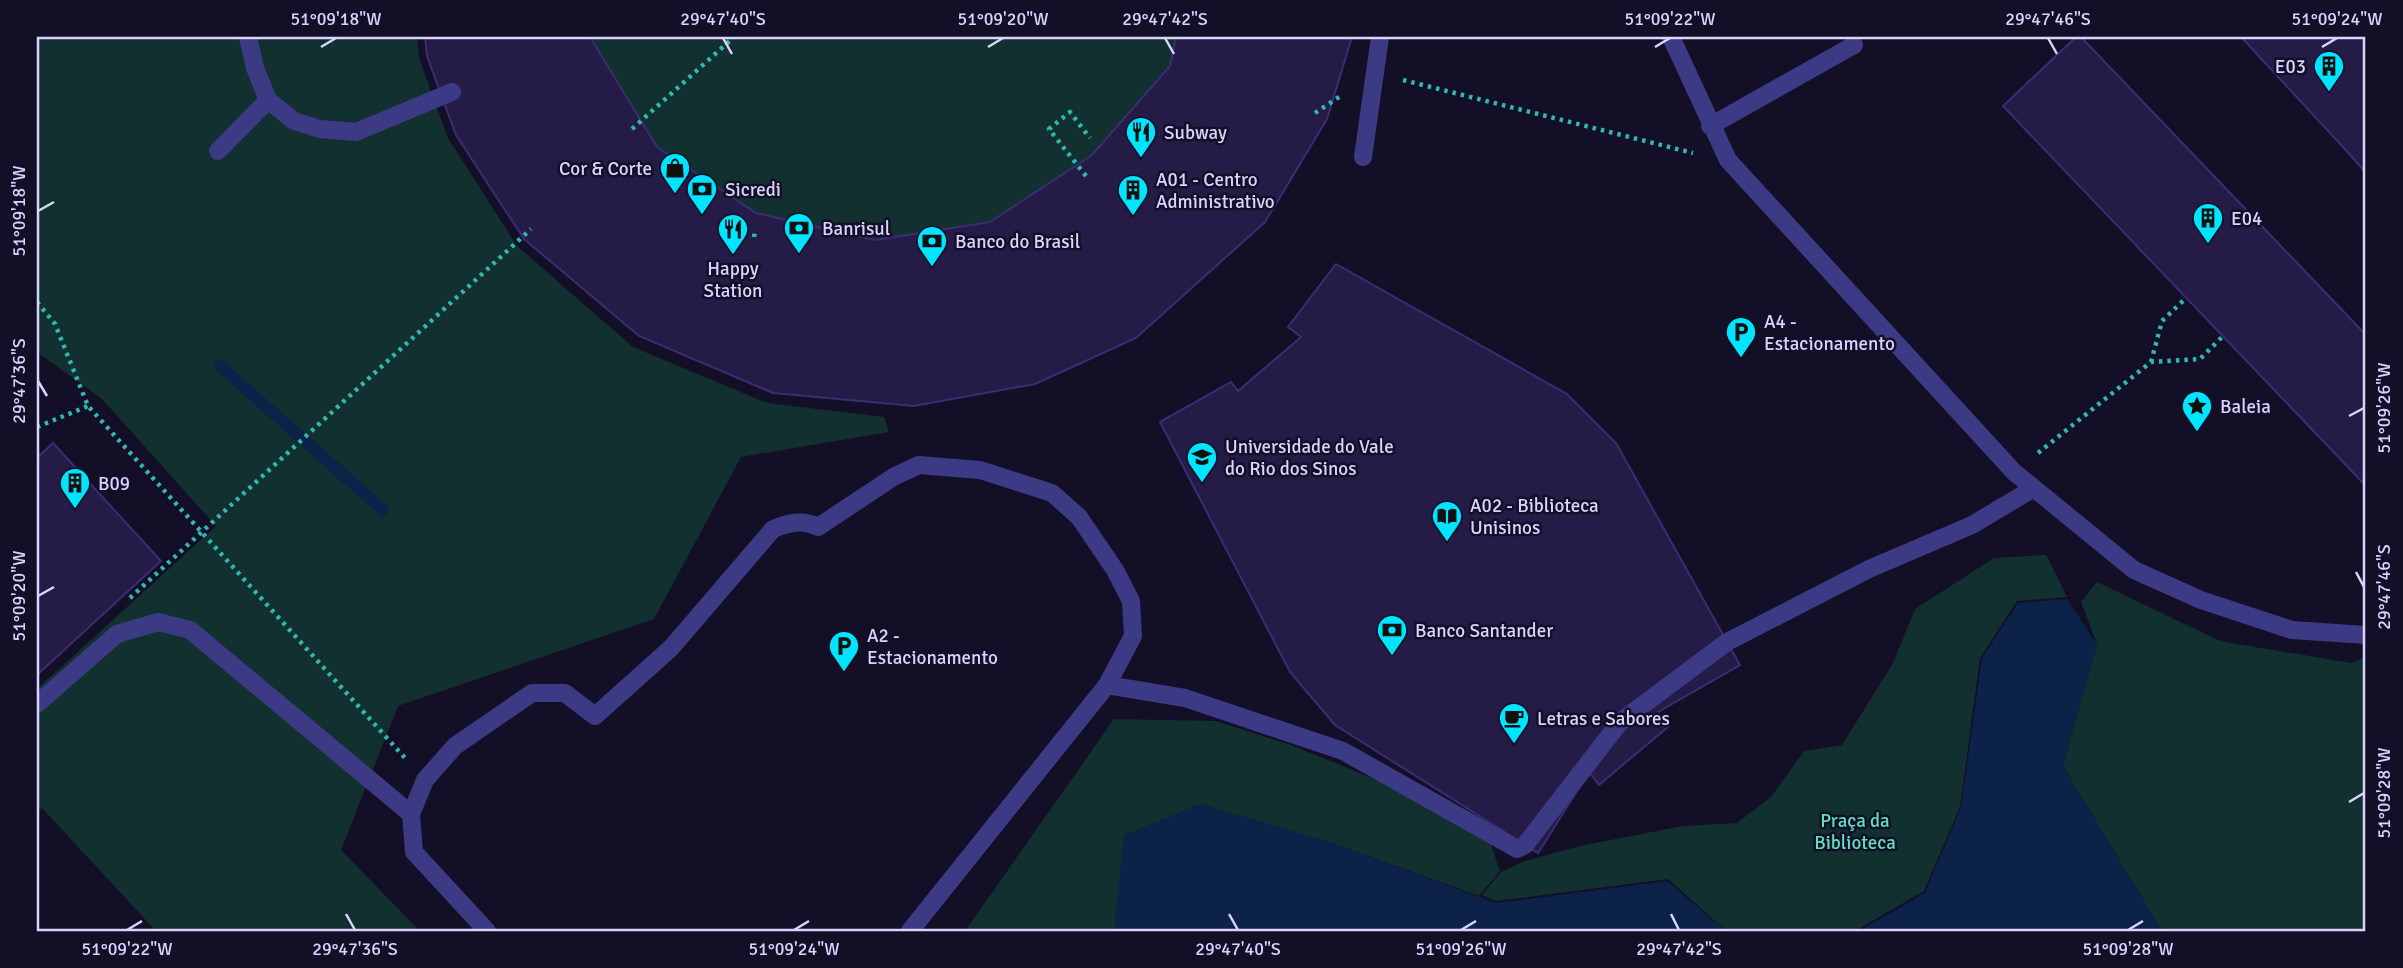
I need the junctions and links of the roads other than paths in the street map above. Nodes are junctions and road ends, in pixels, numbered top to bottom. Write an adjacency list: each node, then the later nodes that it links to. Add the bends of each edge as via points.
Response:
1 (248, 37): 6 (lane)
2 (1380, 37): 9 (lane)
3 (1671, 37): 7 (lane)
4 (1854, 45): 7 (lane)
5 (452, 92): 6 (lane, via 356,132 294,121)
6 (268, 100): 8 (lane)
7 (1710, 125): 10 (lane, via 1728,160 2014,472)
8 (218, 150)
9 (1363, 157)
10 (2034, 488): 11 (lane, via 2134,570 2201,600 2292,630); 12 (lane, via 1972,524 1869,569 1727,642 1620,722 1525,845 1517,849 1343,751 1185,698)
11 (2366, 635)
12 (1107, 685): 14 (lane, via 1133,636 1131,601 1079,517 1052,493 980,470 919,465 895,475 818,527 791,522 773,529 671,648 595,716 565,693 532,693 455,746 425,780); 16 (lane)
13 (37, 704): 14 (lane, via 117,634 158,622 190,629)
14 (411, 814): 15 (lane, via 414,852)
15 (487, 931)
16 (910, 931)

